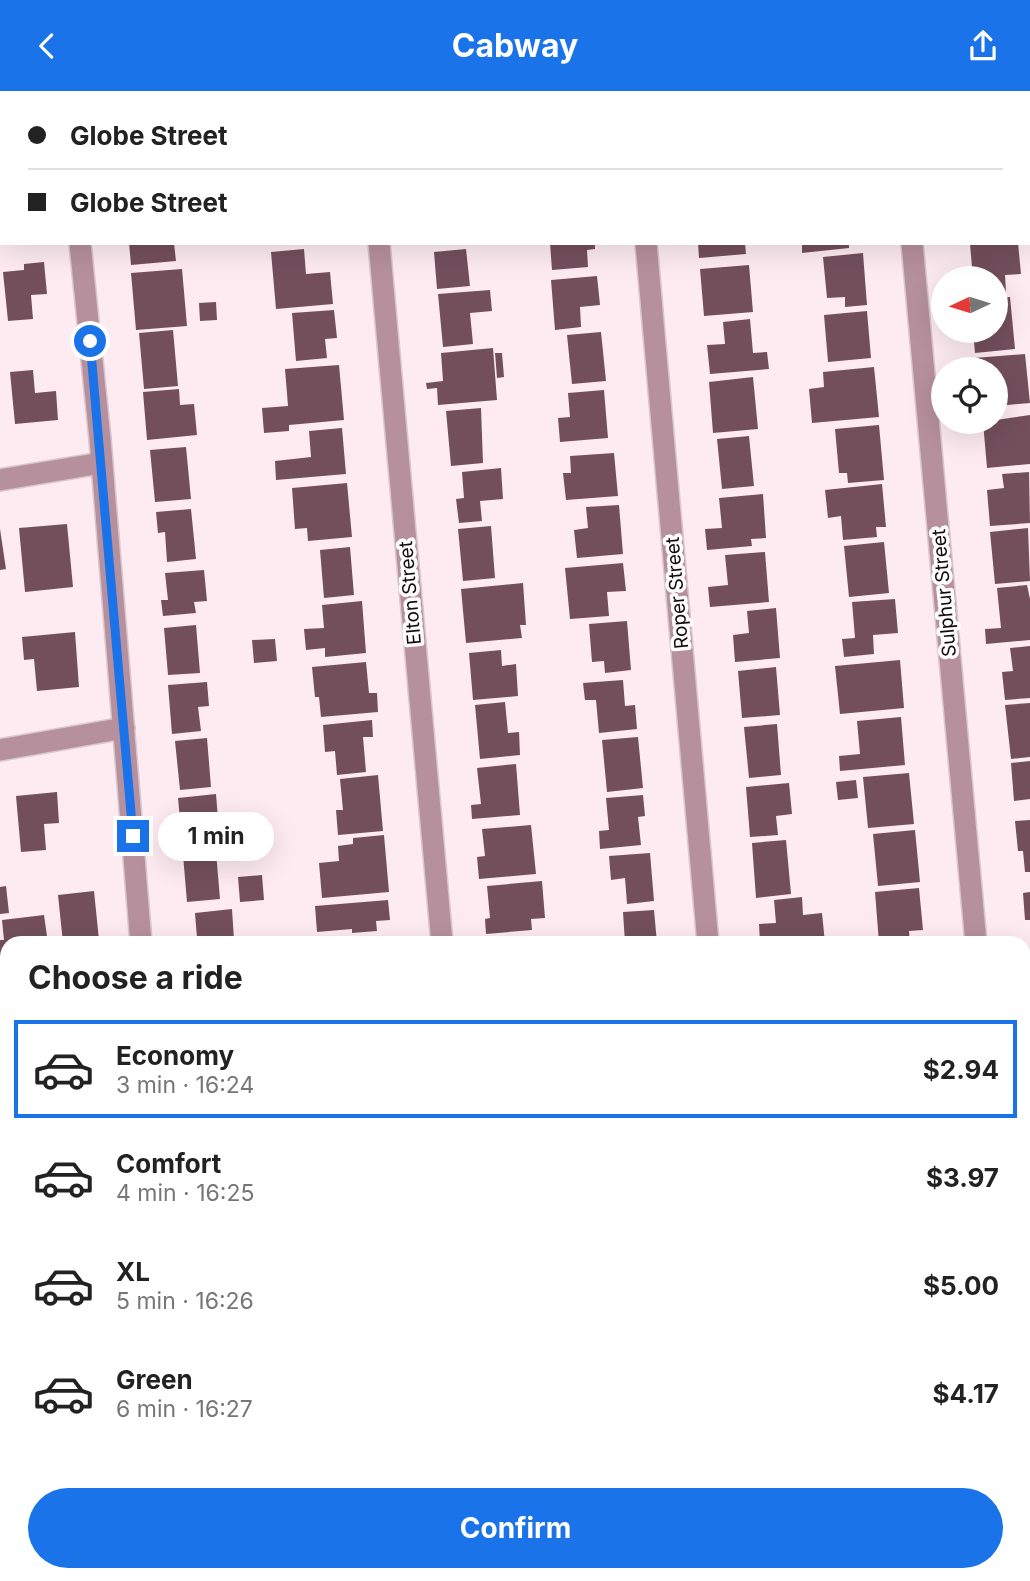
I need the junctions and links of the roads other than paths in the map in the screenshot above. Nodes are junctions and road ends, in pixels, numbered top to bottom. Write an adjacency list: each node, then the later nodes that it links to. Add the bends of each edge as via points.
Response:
1 (80, 245): 5 (street)
2 (379, 245): 10 (street, Elton Street)
3 (646, 245): 11 (street, Roper Street)
4 (912, 245): 12 (street, Sulphur Street)
5 (101, 463): 6 (street); 7 (street)
6 (0, 480)
7 (124, 728): 8 (street); 9 (street)
8 (0, 750)
9 (140, 936)
10 (441, 936)
11 (707, 936)
12 (975, 936)

